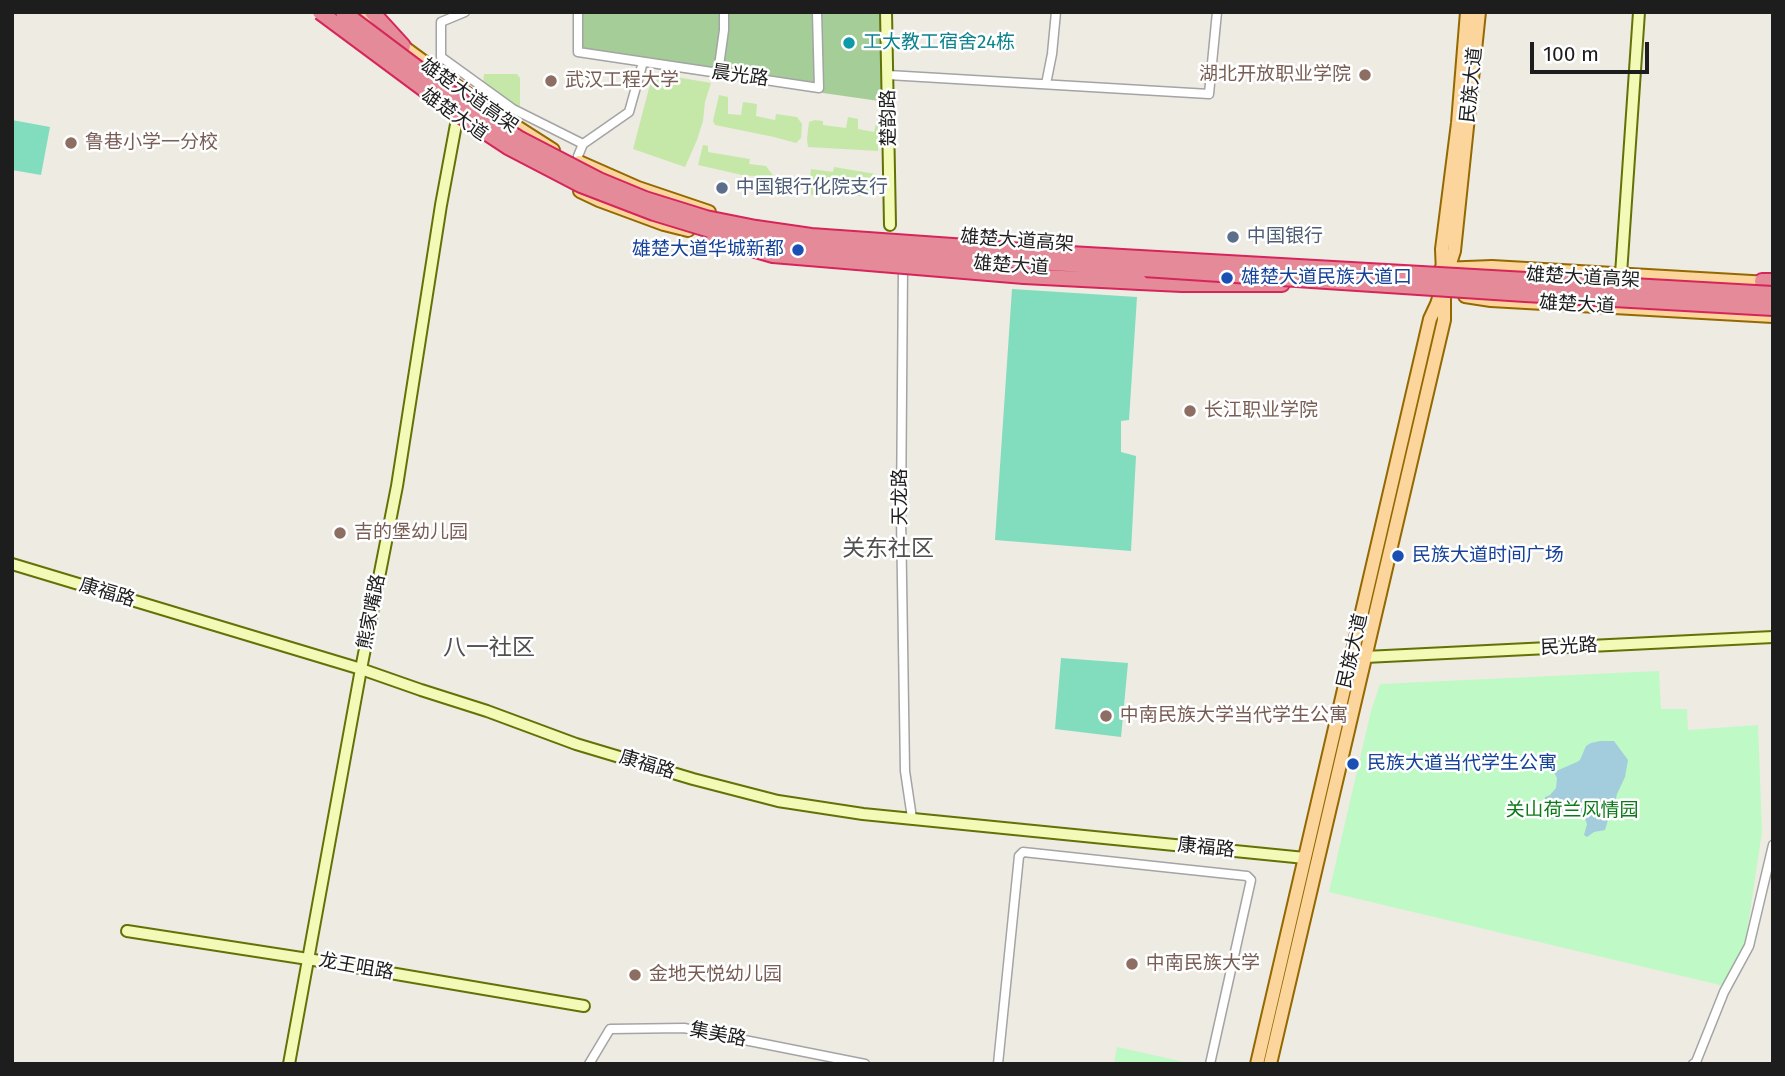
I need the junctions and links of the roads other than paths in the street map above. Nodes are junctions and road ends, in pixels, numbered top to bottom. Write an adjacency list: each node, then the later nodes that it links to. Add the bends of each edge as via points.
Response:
1 (312, 12): 21 (main road, 雄楚大道)
2 (320, 12): 26 (highway, 雄楚大道高架, bridge, via 508,147 581,185)
3 (343, 12): 33 (highway, 雄楚大道高架, bridge, via 520,139 645,199 755,228 1052,253)
4 (356, 12): 16 (main road, 雄楚大道)
5 (372, 12): 16 (highway)
6 (465, 12): 22 (street, via 441,22 441,57 513,109)
7 (578, 12): 17 (street, 晨光路, via 578,52)
8 (723, 12): 18 (street)
9 (817, 12): 18 (street, 晨光路, via 819,88)
10 (886, 12): 19 (street, 楚韵路)
11 (1056, 12): 20 (street)
12 (1217, 12): 20 (street, via 1209,94)
13 (1467, 12): 30 (main road, 民族大道, via 1442,249)
14 (1479, 12): 30 (main road, 民族大道, via 1454,251)
15 (1639, 12): 29 (street)
16 (402, 46): 23 (main road, 雄楚大道, via 481,104)
17 (643, 62): 18 (street, 晨光路); 22 (street, via 629,112)
18 (718, 73)
19 (888, 75): 20 (street); 27 (street, 楚韵路)
20 (1046, 84)
21 (457, 119): 25 (main road, 雄楚大道); 39 (street, 熊家嘴路, via 397,485)
22 (583, 145): 24 (street)
23 (562, 154): 25 (main road, via 570,168 560,177); 30 (main road, 雄楚大道, via 638,188 763,225)
24 (578, 156)
25 (550, 176): 28 (main road, 雄楚大道, via 599,200 676,227 804,253)
26 (654, 213): 32 (highway, bridge, via 724,242 773,255 1011,275); 34 (highway, 雄楚大道高架, bridge, via 710,230 808,247)
27 (890, 225)
28 (904, 260): 32 (main road, 雄楚大道); 40 (street, 天龙路, via 901,516 905,771)
29 (1621, 274): 30 (main road, 雄楚大道, via 1492,267); 31 (main road, 雄楚大道)
30 (1444, 281): 32 (main road, 雄楚大道); 35 (main road, 雄楚大道, via 1491,300); 38 (main road, 民族大道, via 1444,320); 42 (main road, 民族大道, via 1430,319)
31 (1769, 282)
32 (1287, 284)
33 (1773, 294)
34 (1773, 308)
35 (1773, 316)
36 (12, 564): 39 (street, 康福路)
37 (1773, 637): 38 (street, 民光路)
38 (1365, 657): 52 (main road, 民族大道)
39 (361, 669): 40 (street, 康福路, via 576,744 693,779 779,801); 44 (street, 熊家嘴路)
40 (912, 818): 42 (street, 康福路)
41 (1773, 845): 53 (street, via 1749,946)
42 (1305, 858): 51 (main road, 民族大道)
43 (127, 931): 44 (street, 龙王咀路)
44 (309, 959): 45 (street, 龙王咀路); 46 (street, 熊家嘴路)
45 (584, 1006)
46 (289, 1064)
47 (589, 1064): 48 (street, 集美路, via 611,1029 684,1028)
48 (865, 1064)
49 (998, 1064): 50 (street, via 1019,856 1023,852 1251,880)
50 (1210, 1064)
51 (1257, 1064)
52 (1270, 1064)
53 (1693, 1064)

